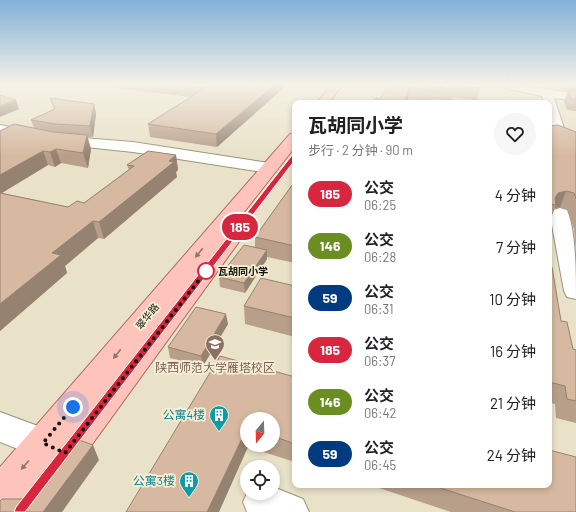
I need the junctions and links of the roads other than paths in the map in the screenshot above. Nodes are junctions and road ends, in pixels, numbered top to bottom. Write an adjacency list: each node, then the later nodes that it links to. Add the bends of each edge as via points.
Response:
1 (552, 109): 3 (street)
2 (0, 129): 6 (street, via 58,140 133,147)
3 (559, 131)
4 (292, 141): 6 (main road, 翠华路)
5 (292, 160): 10 (main road, 翠华路)
6 (269, 168): 10 (main road, 翠华路, one-way to 10)
7 (560, 214): 8 (street)
8 (576, 291)
9 (0, 427): 10 (street)
10 (54, 448): 11 (main road, 翠华路, one-way to 11); 12 (main road, 翠华路)
11 (0, 495)
12 (20, 512)

